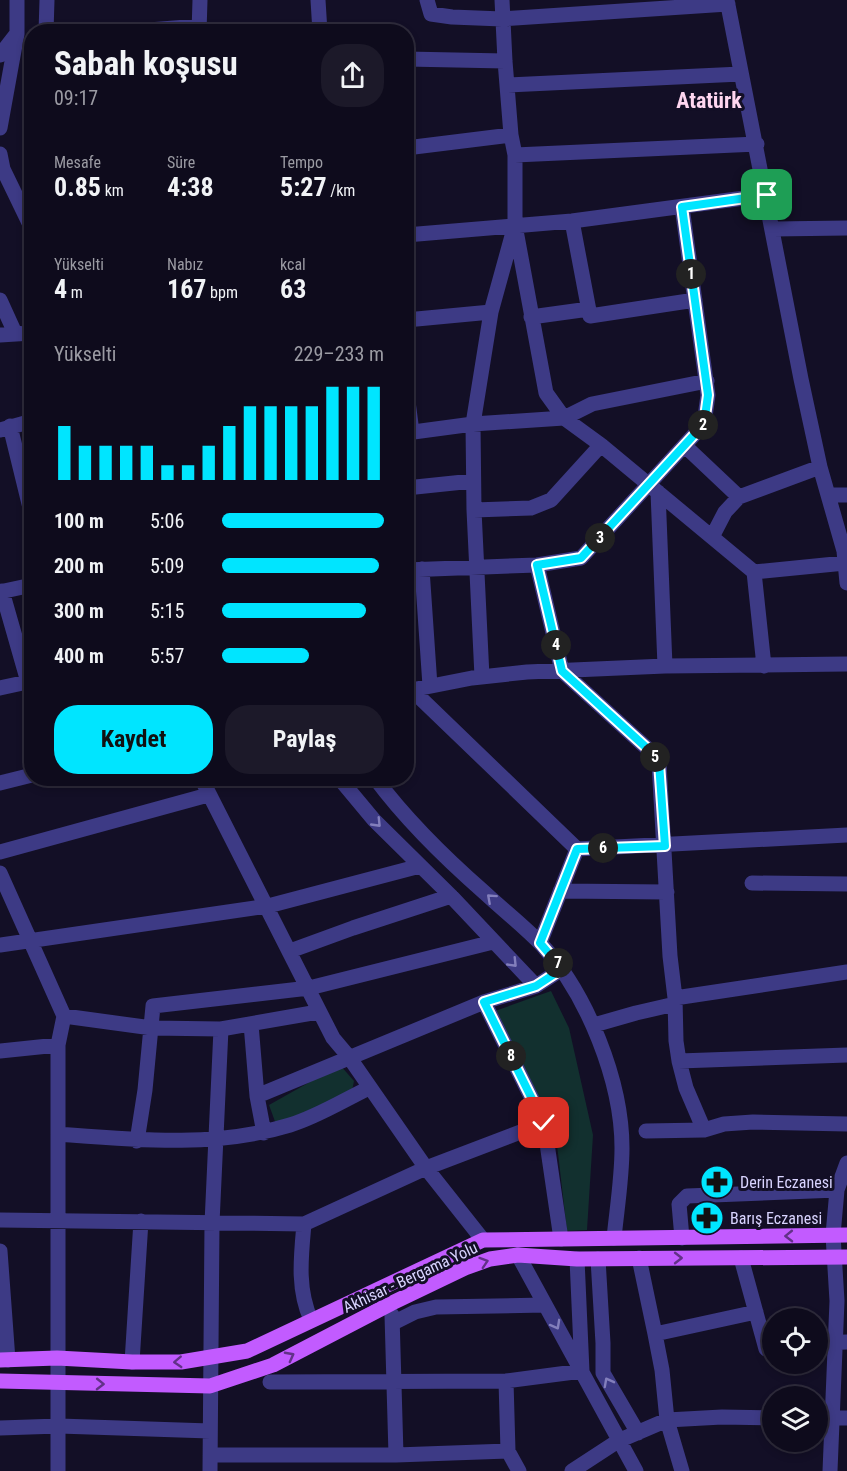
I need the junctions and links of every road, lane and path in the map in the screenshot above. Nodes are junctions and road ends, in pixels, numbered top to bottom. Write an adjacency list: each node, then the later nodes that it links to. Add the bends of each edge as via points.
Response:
1 (17, 0): 13 (street)
2 (46, 0): 10 (street)
3 (200, 0): 11 (street)
4 (318, 0): 12 (street)
5 (427, 0): 9 (street, via 431,14)
6 (502, 0): 9 (street)
7 (728, 2): 8 (street); 17 (street)
8 (603, 6): 9 (street)
9 (502, 19): 16 (street)
10 (46, 24)
11 (199, 24)
12 (320, 24)
13 (17, 34): 14 (street); 19 (street)
14 (0, 56)
15 (414, 59): 16 (street)
16 (505, 61): 18 (street)
17 (741, 74): 18 (street); 21 (street)
18 (507, 85): 20 (street)
19 (0, 128)
20 (511, 135): 22 (street); 23 (street)
21 (757, 144): 23 (street); 25 (street)
22 (414, 147)
23 (515, 155): 29 (street)
24 (1, 164): 27 (street)
25 (767, 195): 26 (street); 31 (street)
26 (682, 207): 28 (street); 34 (street)
27 (24, 212)
28 (572, 221): 29 (street); 35 (street)
29 (515, 225): 32 (street); 36 (street); 37 (street)
30 (847, 228): 31 (street)
31 (773, 229): 49 (street)
32 (414, 234)
33 (0, 300): 40 (street)
34 (695, 300): 35 (street, via 590,316); 41 (street)
35 (589, 309): 37 (street)
36 (490, 312): 38 (street); 44 (street)
37 (531, 316): 42 (street, via 546,393)
38 (414, 319)
39 (24, 333): 40 (street)
40 (8, 334)
41 (707, 381): 42 (street, via 592,404); 48 (street, via 704,424)
42 (564, 418): 44 (street); 47 (street)
43 (24, 423): 45 (street)
44 (472, 424): 46 (street); 50 (street)
45 (5, 428): 53 (street)
46 (414, 431)
47 (602, 445): 52 (street); 57 (street, via 551,500 531,508)
48 (685, 446): 52 (street); 56 (street)
49 (820, 467): 54 (street); 56 (street)
50 (474, 481): 51 (street); 57 (street)
51 (414, 487)
52 (653, 489): 58 (street); 60 (street, via 581,558); 69 (street)
53 (24, 490)
54 (828, 495): 55 (street); 59 (street)
55 (847, 495)
56 (739, 497): 58 (street, via 725,512)
57 (474, 510): 61 (street)
58 (712, 537): 63 (street)
59 (845, 563): 63 (street); 64 (street)
60 (537, 565): 61 (street); 71 (street)
61 (477, 567): 62 (street); 72 (street)
62 (414, 570): 74 (street)
63 (754, 572): 70 (street)
64 (847, 583)
65 (24, 587): 66 (street)
66 (1, 591): 67 (street)
67 (24, 662)
68 (847, 663): 70 (street)
69 (665, 666): 70 (street); 71 (street)
70 (764, 666)
71 (562, 671): 72 (street); 85 (street, via 659,763)
72 (482, 677): 74 (street)
73 (24, 682): 75 (street)
74 (429, 686): 76 (street)
75 (0, 688)
76 (414, 689)
77 (414, 695): 86 (street)
78 (24, 777): 79 (street)
79 (0, 783)
80 (204, 786): 83 (street)
81 (346, 786): 88 (street, one-way to 88)
82 (381, 786): 98 (street, one-way to 82, via 460,870)
83 (208, 795): 87 (street); 95 (street)
84 (847, 835): 85 (street)
85 (665, 846): 86 (street); 93 (street)
86 (577, 849): 92 (street)
87 (0, 852)
88 (420, 866): 94 (street); 95 (street)
89 (0, 873): 96 (street)
90 (752, 883): 91 (street)
91 (847, 884)
92 (560, 891): 93 (street); 98 (street)
93 (667, 892): 105 (street)
94 (451, 896): 97 (street); 100 (street)
95 (268, 906): 96 (street); 100 (street)
96 (30, 939): 99 (street); 108 (street)
97 (493, 942): 103 (street, one-way to 103); 104 (street)
98 (540, 943): 101 (street)
99 (0, 945)
100 (290, 951): 104 (street)
101 (562, 969): 103 (street); 110 (street)
102 (847, 972): 105 (street)
103 (536, 986): 106 (street)
104 (309, 988): 107 (street); 111 (street, via 153,1006)
105 (675, 1001): 110 (street); 117 (street)
106 (484, 1002): 116 (street); 120 (street)
107 (318, 1012): 109 (street); 116 (street)
108 (64, 1016): 111 (street); 113 (street)
109 (251, 1024): 112 (street); 119 (street)
110 (594, 1025): 137 (street, via 620,1116 621,1165)
111 (152, 1028): 112 (street); 127 (street)
112 (221, 1029): 126 (street)
113 (58, 1045): 114 (street); 125 (street)
114 (0, 1051)
115 (847, 1055): 117 (street)
116 (349, 1057): 118 (street); 119 (street)
117 (679, 1061): 122 (street)
118 (369, 1088): 124 (street, via 294,1124); 129 (street)
119 (257, 1096): 124 (street)
120 (544, 1123): 129 (street); 139 (street)
121 (847, 1124): 122 (street, via 753,1122)
122 (704, 1130): 123 (street)
123 (646, 1131)
124 (264, 1133): 126 (street)
125 (58, 1134): 127 (street); 132 (street)
126 (215, 1139): 127 (street); 134 (street)
127 (137, 1140)
128 (847, 1163): 130 (street)
129 (426, 1168): 135 (street); 140 (street)
130 (837, 1190): 136 (street); 138 (street, via 687,1196 679,1204)
131 (0, 1220): 132 (street)
132 (57, 1220): 133 (street); 156 (street)
133 (141, 1221): 134 (street); 159 (street)
134 (212, 1223): 135 (street); 157 (street)
135 (304, 1224): 151 (street, via 300,1267)
136 (840, 1235): 138 (main road, Akhisar - Bergama Yolu, one-way to 138); 143 (street)
137 (614, 1238): 138 (main road, Akhisar - Bergama Yolu); 139 (main road, Akhisar - Bergama Yolu)
138 (682, 1238)
139 (561, 1239): 140 (main road, Akhisar - Bergama Yolu)
140 (483, 1240): 151 (main road, Akhisar - Bergama Yolu)
141 (0, 1251): 158 (street)
142 (518, 1255): 146 (main road, Akhisar - Bergama Yolu); 148 (main road, Akhisar - Bergama Yolu, one-way to 142, via 465,1268); 149 (street)
143 (840, 1257): 145 (main road, Akhisar - Bergama Yolu); 155 (street, via 837,1301)
144 (639, 1258): 145 (main road, Akhisar - Bergama Yolu, one-way to 145); 147 (main road, Akhisar - Bergama Yolu); 153 (street)
145 (741, 1258): 150 (street)
146 (578, 1259): 147 (main road, Akhisar - Bergama Yolu); 160 (street)
147 (598, 1259): 173 (street, one-way to 147, via 603,1373)
148 (392, 1303): 152 (street); 166 (main road, Akhisar - Bergama Yolu, one-way to 148, via 273,1365)
149 (545, 1305): 152 (street, via 436,1307); 160 (street, one-way to 160)
150 (756, 1312): 153 (street); 154 (street)
151 (311, 1320): 157 (main road, Akhisar - Bergama Yolu, via 247,1351)
152 (393, 1323): 164 (street)
153 (655, 1334): 169 (street)
154 (762, 1334)
155 (841, 1341): 168 (street)
156 (57, 1358): 158 (main road, Akhisar - Bergama Yolu); 159 (main road, Akhisar - Bergama Yolu); 165 (street)
157 (212, 1358): 159 (main road, Akhisar - Bergama Yolu, one-way to 159); 166 (street)
158 (4, 1360)
159 (132, 1362)
160 (582, 1371): 162 (street); 174 (street)
161 (0, 1381): 165 (main road, Akhisar - Bergama Yolu)
162 (506, 1381): 164 (street); 175 (street)
163 (270, 1382): 164 (street)
164 (395, 1382): 177 (street)
165 (59, 1383): 166 (main road, Akhisar - Bergama Yolu, one-way to 166); 170 (street)
166 (210, 1386): 172 (street)
167 (762, 1418): 169 (street)
168 (832, 1418): 184 (street)
169 (667, 1420): 173 (street); 183 (street)
170 (59, 1426): 171 (street); 172 (street); 178 (street)
171 (0, 1428)
172 (210, 1431): 176 (street)
173 (638, 1433): 174 (street)
174 (618, 1441): 181 (street); 182 (street)
175 (508, 1451): 177 (street); 180 (street)
176 (210, 1455): 177 (street); 179 (street)
177 (396, 1455)
178 (58, 1471)
179 (210, 1471)
180 (519, 1471)
181 (572, 1471)
182 (636, 1471)
183 (682, 1471)
184 (830, 1471)

